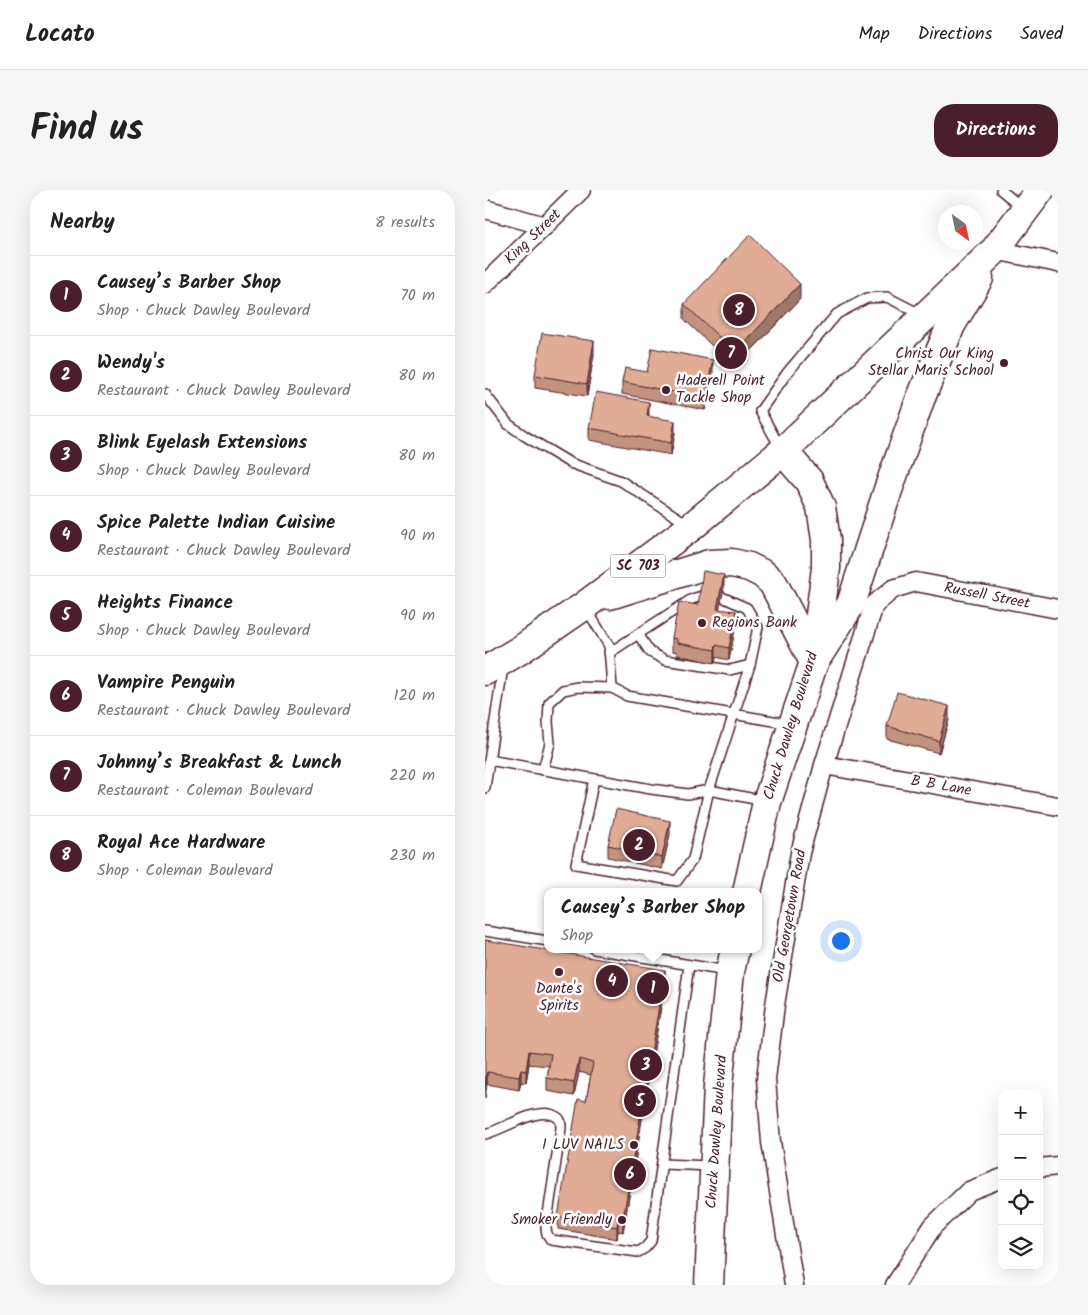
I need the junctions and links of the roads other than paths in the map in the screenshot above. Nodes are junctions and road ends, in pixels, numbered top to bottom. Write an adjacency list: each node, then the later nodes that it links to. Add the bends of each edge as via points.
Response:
1 (581, 190): 5 (street, King Street)
2 (1001, 190): 3 (lane)
3 (1032, 200): 6 (main road, SC 703)
4 (485, 209): 5 (street)
5 (545, 226): 8 (street, King Street)
6 (995, 250): 7 (street); 9 (main road, SC 703); 20 (main road, via 951,325 920,400 851,604)
7 (1058, 263)
8 (485, 284)
9 (925, 316): 11 (main road, SC 703); 11 (lane, via 887,297 867,298 837,314 760,411)
10 (485, 394): 12 (lane, via 508,424 525,436 570,463 621,482)
11 (783, 451): 12 (main road, SC 703); 20 (main road, Chuck Dawley Boulevard, via 809,481 823,515 826,568)
12 (691, 527): 16 (main road, SC 703)
13 (916, 582): 17 (street, Russell Street); 27 (street, Old Georgetown Road, via 893,589 874,605)
14 (702, 596): 18 (lane, via 692,599)
15 (722, 597): 22 (lane, via 747,608 758,627)
16 (587, 604): 19 (lane, via 609,646); 20 (main road, via 709,564 732,563 749,567 773,583); 21 (main road, SC 703)
17 (1058, 609)
18 (638, 634): 19 (lane); 22 (lane, via 650,652 665,660 730,670)
19 (609, 653): 23 (lane)
20 (814, 662): 25 (main road, Chuck Dawley Boulevard)
21 (494, 665): 26 (lane)
22 (750, 665): 24 (lane)
23 (612, 688): 24 (lane, via 627,696); 28 (lane, via 563,690 549,702 551,743)
24 (735, 715): 25 (lane); 31 (lane)
25 (793, 724): 32 (main road, Chuck Dawley Boulevard)
26 (489, 760): 28 (lane); 30 (lane)
27 (824, 765): 33 (street, B B Lane); 47 (street, Old Georgetown Road, via 800,853 766,1079 771,1142)
28 (543, 770): 29 (lane)
29 (594, 779): 31 (lane, via 687,794); 31 (lane, via 577,864 677,882 693,859)
30 (485, 788)
31 (709, 790): 32 (lane)
32 (767, 802): 34 (main road, Chuck Dawley Boulevard)
33 (1058, 806)
34 (748, 888)
35 (485, 931): 36 (lane)
36 (544, 940)
37 (618, 953): 39 (lane)
38 (733, 960): 39 (lane); 42 (main road, Chuck Dawley Boulevard, via 718,1086)
39 (689, 965): 41 (lane)
40 (485, 1134): 41 (lane, via 539,1113 556,1116 559,1120 561,1128 546,1228 551,1240 638,1252 645,1248 651,1241)
41 (662, 1164): 42 (lane)
42 (714, 1166): 46 (main road, Chuck Dawley Boulevard)
43 (1058, 1166): 44 (street)
44 (1043, 1168)
45 (998, 1180): 48 (street, via 969,1191 933,1226)
46 (709, 1285)
47 (794, 1285)
48 (895, 1285)

